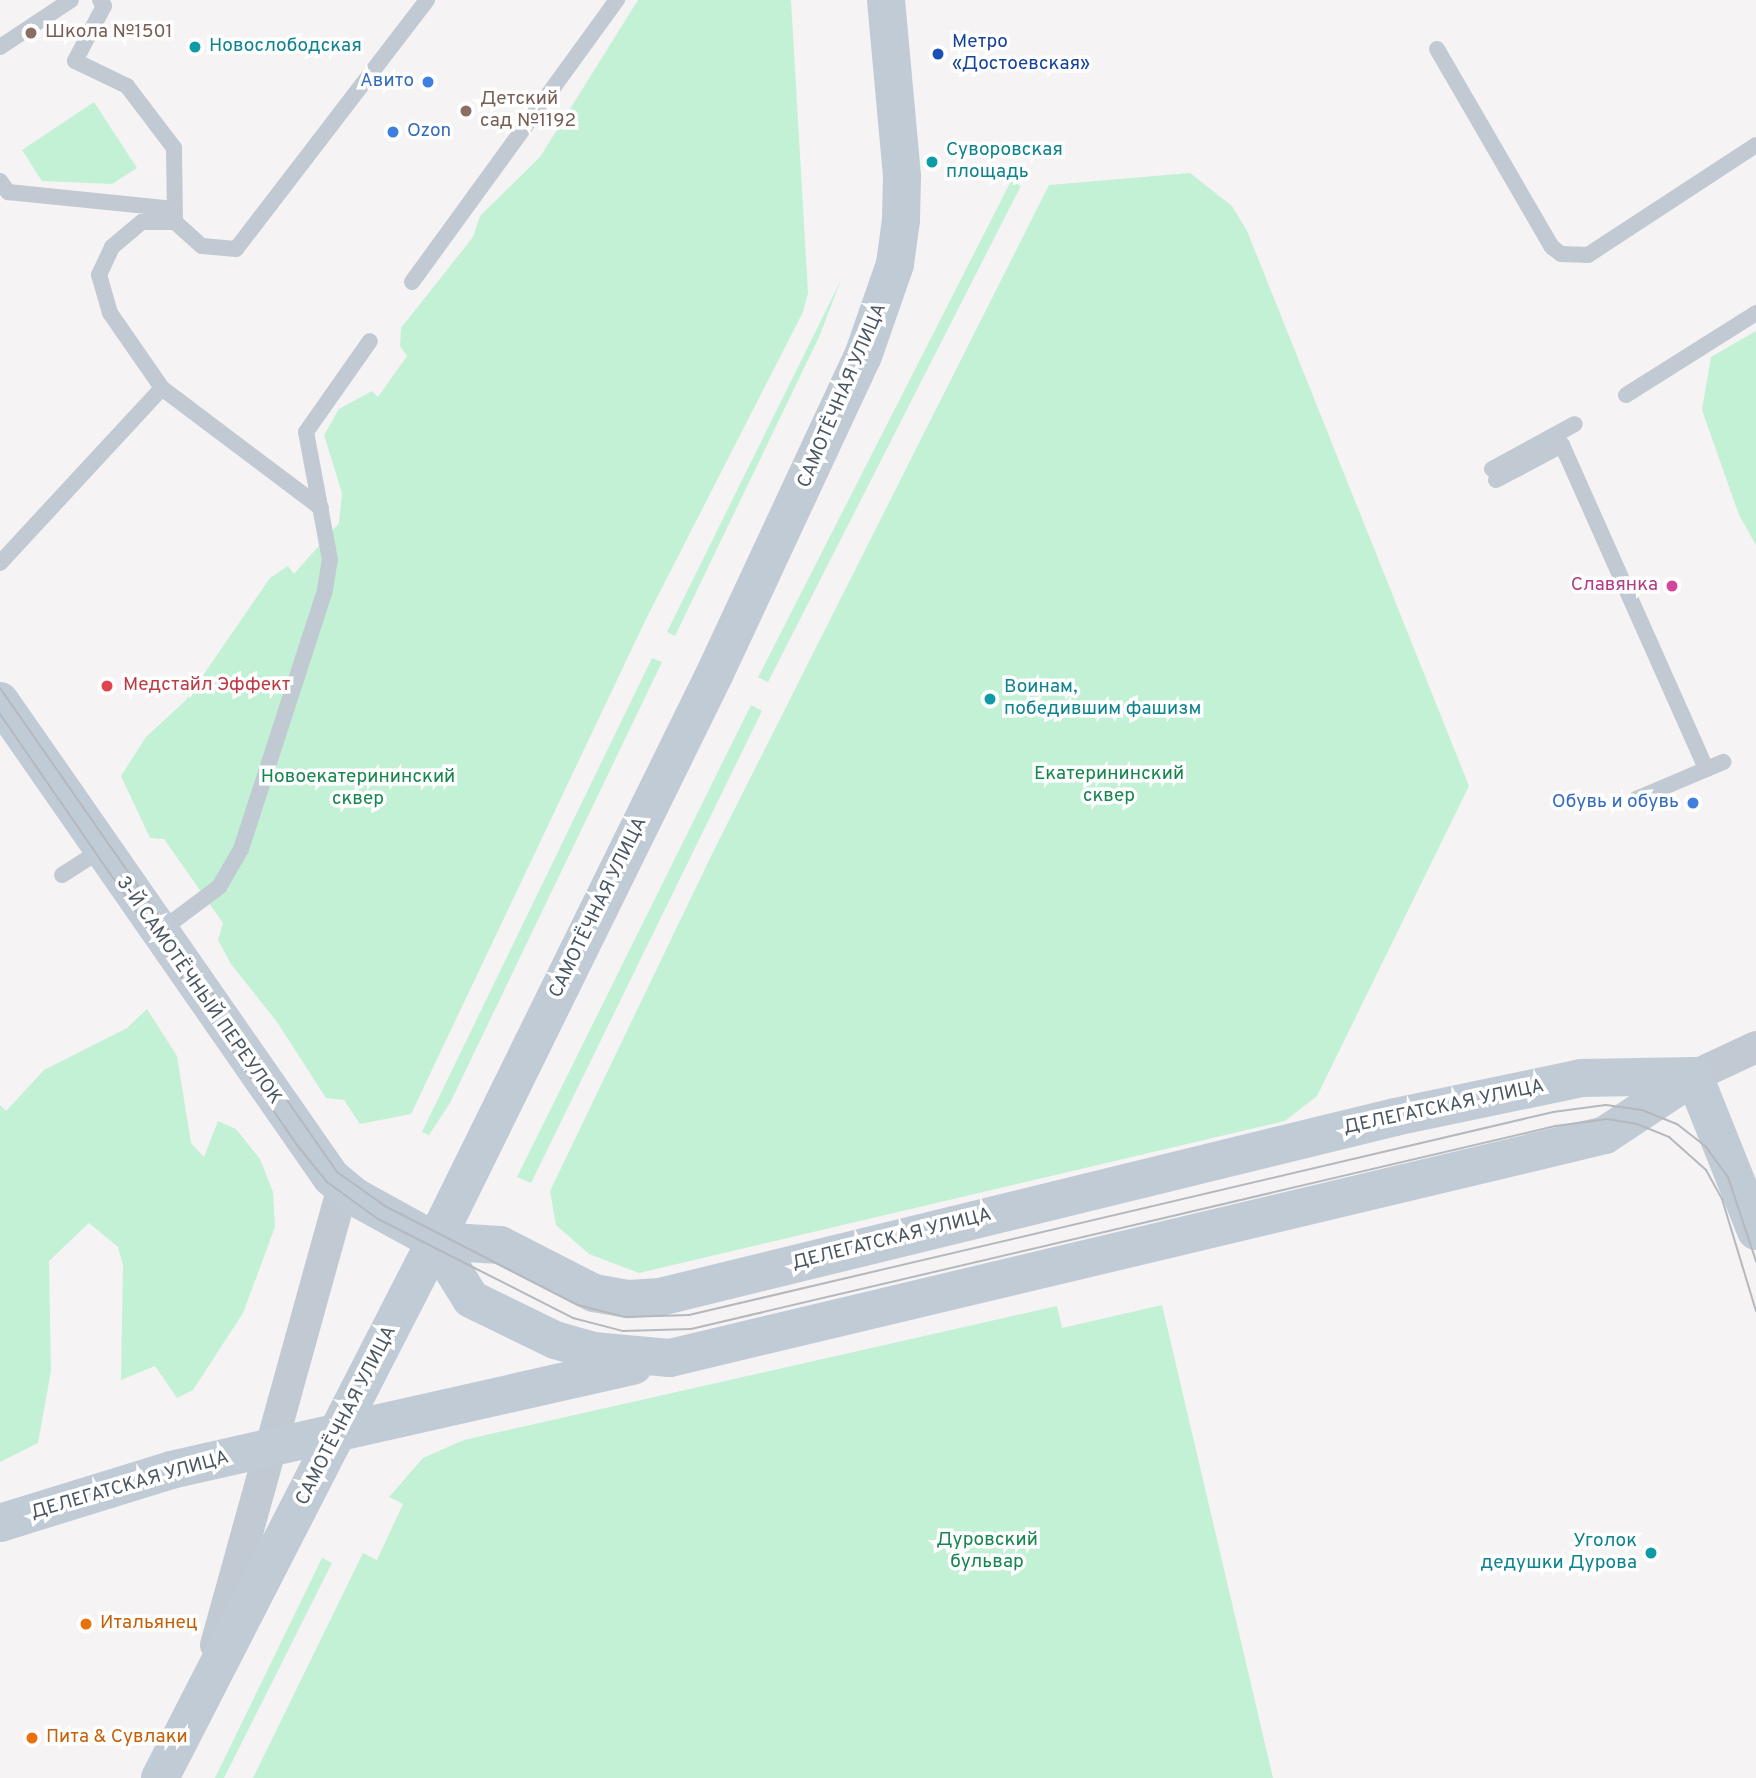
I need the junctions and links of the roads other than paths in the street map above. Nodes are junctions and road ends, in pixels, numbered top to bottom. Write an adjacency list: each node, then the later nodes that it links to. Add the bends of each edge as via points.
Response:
1 (71, 0): 6 (lane)
2 (100, 0): 10 (lane, via 104,6 75,61 127,86 174,148)
3 (427, 0): 10 (lane, via 236,249 202,246)
4 (617, 0): 11 (lane)
5 (886, 0): 32 (main road, САМОТЁЧНАЯ УЛИЦА, via 901,209 895,264 879,317 818,460)
6 (0, 47)
7 (1437, 49): 8 (lane, via 1552,247 1561,254 1588,255)
8 (1756, 145)
9 (0, 181): 10 (lane, via 8,192)
10 (174, 216): 14 (lane, via 142,222 112,247 99,275 110,313)
11 (412, 282)
12 (1756, 313): 15 (lane)
13 (370, 341): 19 (lane, via 306,432)
14 (162, 388): 19 (lane); 20 (lane)
15 (1626, 395)
16 (1575, 424): 17 (lane)
17 (1515, 463): 18 (lane); 23 (lane, via 1562,445)
18 (1494, 475)
19 (321, 508): 27 (lane, via 330,560 325,590 241,849 219,887)
20 (0, 563)
21 (0, 701): 25 (main road, 3-Й САМОТЁЧНЫЙ ПЕРЕУЛОК)
22 (1724, 762): 23 (lane)
23 (1706, 769): 24 (lane)
24 (1636, 799)
25 (101, 850): 26 (lane); 27 (main road, 3-Й САМОТЁЧНЫЙ ПЕРЕУЛОК)
26 (62, 875)
27 (158, 933): 30 (main road, 3-Й САМОТЁЧНЫЙ ПЕРЕУЛОК, via 311,1154)
28 (1756, 1047): 29 (street)
29 (1694, 1076): 31 (main road); 32 (main road, ДЕЛЕГАТСКАЯ УЛИЦА, via 1581,1078 1395,1117 660,1297 628,1299 594,1293 500,1245); 33 (main road, ДЕЛЕГАТСКАЯ УЛИЦА, via 1605,1135)
30 (343, 1188): 32 (main road, 3-Й САМОТЁЧНЫЙ ПЕРЕУЛОК); 35 (street)
31 (1756, 1231)
32 (435, 1241): 33 (main road, ДЕЛЕГАТСКАЯ УЛИЦА, via 471,1298 479,1303 568,1344 620,1355); 34 (main road, САМОТЁЧНАЯ УЛИЦА)
33 (670, 1358): 34 (main road, ДЕЛЕГАТСКАЯ УЛИЦА)
34 (341, 1432): 35 (main road, ДЕЛЕГАТСКАЯ УЛИЦА); 37 (main road, САМОТЁЧНАЯ УЛИЦА)
35 (273, 1447): 36 (main road, ДЕЛЕГАТСКАЯ УЛИЦА, via 171,1470); 37 (street)
36 (0, 1522)
37 (203, 1691): 38 (main road, САМОТЁЧНАЯ УЛИЦА)
38 (160, 1778)

